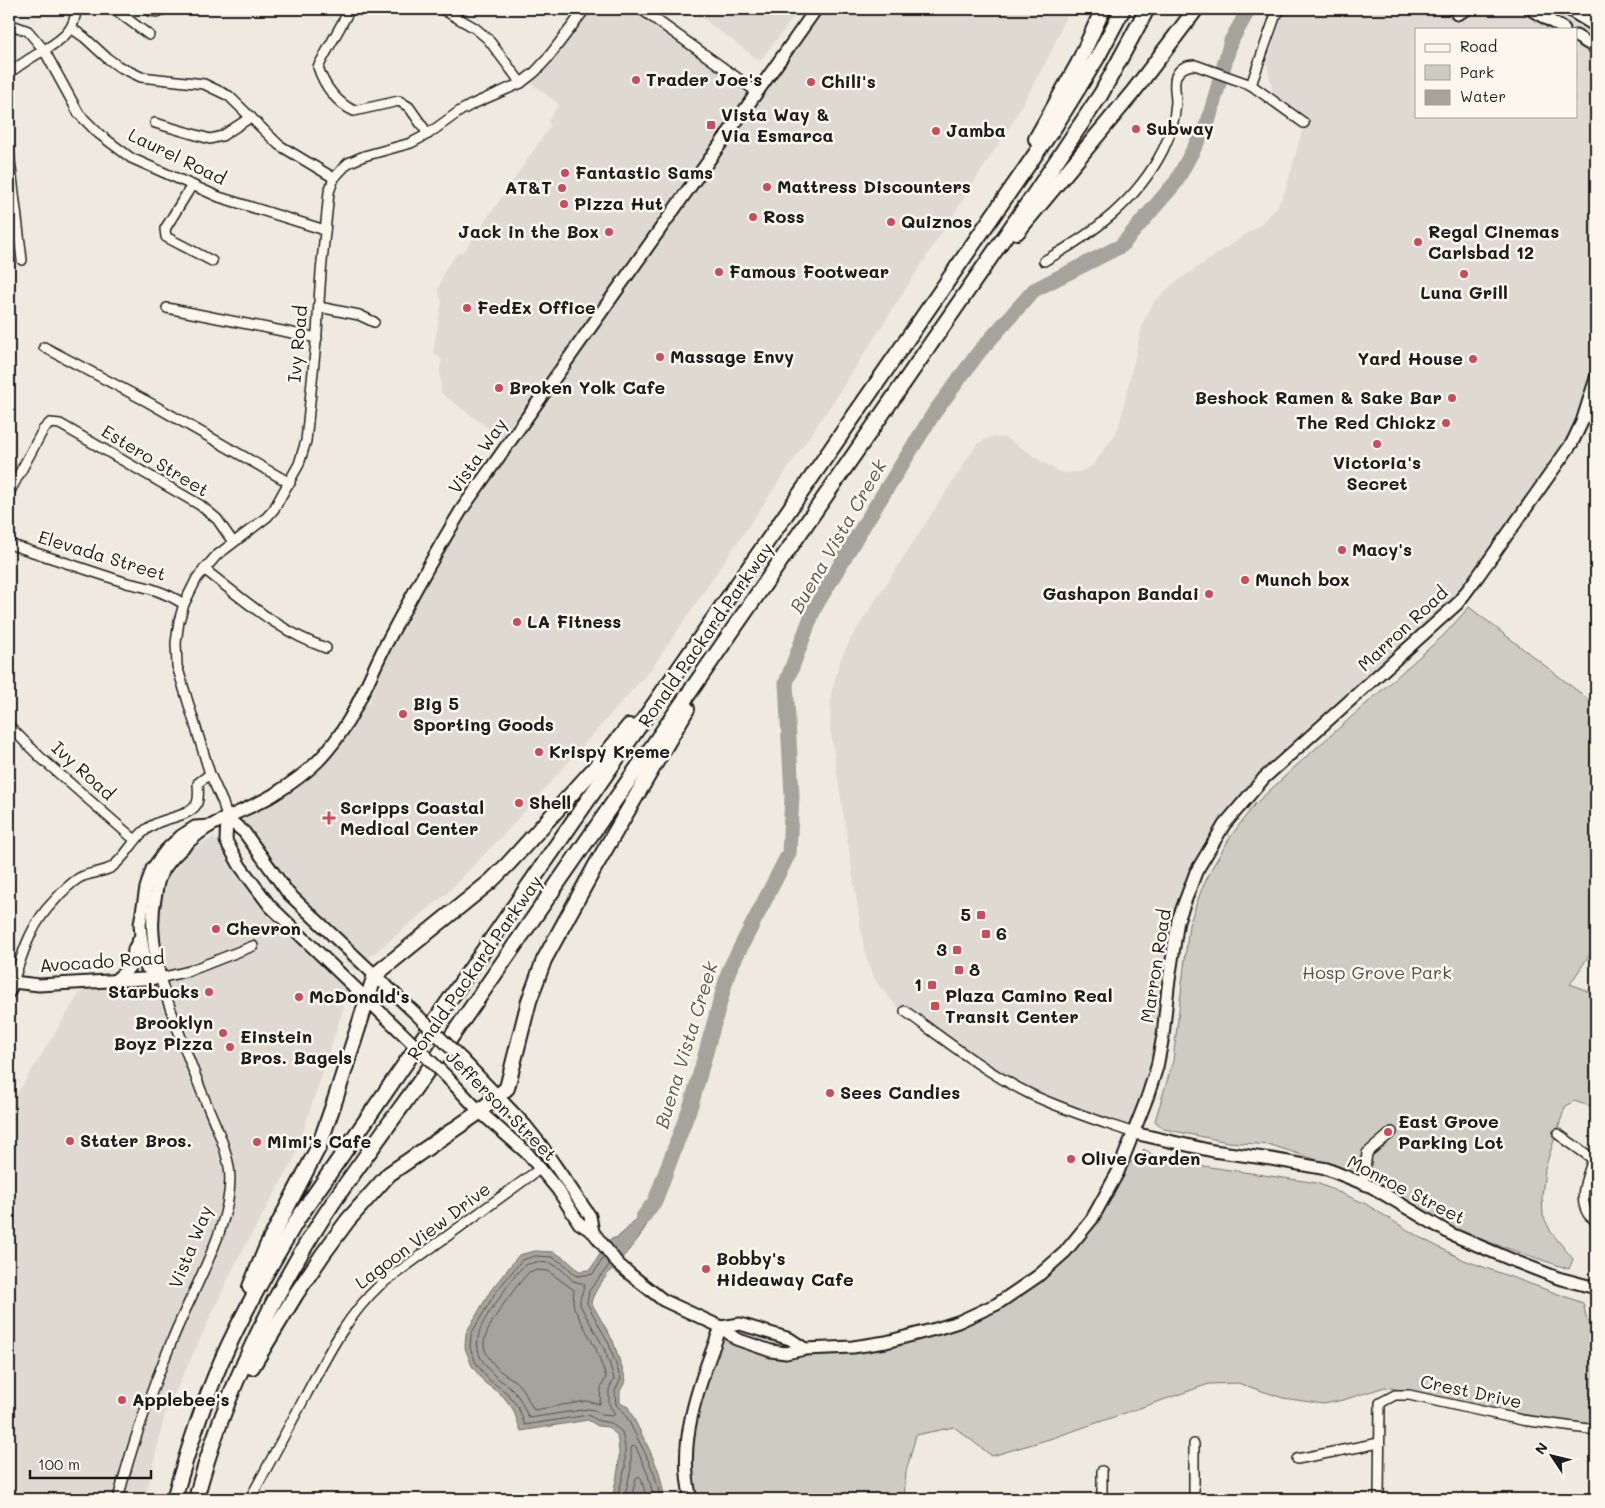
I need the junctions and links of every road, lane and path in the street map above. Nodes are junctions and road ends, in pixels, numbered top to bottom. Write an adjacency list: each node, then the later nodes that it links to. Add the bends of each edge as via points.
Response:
1 (76, 9): 19 (street)
2 (114, 9): 21 (street)
3 (145, 9): 4 (street)
4 (164, 9)
5 (350, 9): 32 (street, via 318,68 322,80 343,106 354,111 398,101 409,107)
6 (442, 9): 26 (street, via 488,39)
7 (586, 9): 26 (street, via 547,60)
8 (641, 9): 28 (street)
9 (816, 9): 28 (main road, Vista Way)
10 (1103, 9): 36 (highway, via 1078,64)
11 (1123, 9): 36 (highway, Ronald Packard Parkway, via 1077,91)
12 (1147, 9): 41 (highway, Ronald Packard Parkway, via 1101,94)
13 (1196, 9): 41 (highway, via 1133,92)
14 (1281, 9): 27 (street, via 1275,17)
15 (1530, 9): 20 (main road)
16 (1572, 10): 18 (main road)
17 (9, 24): 24 (street, Laurel Road, via 28,32)
18 (1596, 26)
19 (71, 28): 24 (street, via 59,42); 29 (street, via 118,66 141,77 204,84 229,96)
20 (1562, 28)
21 (149, 35)
22 (1578, 37): 23 (main road)
23 (1596, 48)
24 (44, 50): 25 (street); 35 (street, Laurel Road, via 79,114 99,134 131,158)
25 (9, 72)
26 (522, 83): 32 (street, via 460,110)
27 (1251, 85): 30 (street); 40 (street, via 1195,65 1181,70 1176,76 1173,122 1149,173 1107,220 1072,246)
28 (757, 92): 59 (main road, Vista Way, via 462,509 391,636 342,733 302,776 272,796)
29 (251, 117): 31 (street, via 222,136 210,139); 34 (street, via 279,145)
30 (1304, 123)
31 (155, 124)
32 (428, 134): 34 (street, via 411,143 348,163)
33 (9, 152): 38 (street)
34 (334, 178): 37 (street, Ivy Road, via 329,192)
35 (192, 185): 37 (street, Laurel Road, via 219,197); 39 (street, via 165,229 166,237)
36 (993, 215): 55 (highway, Ronald Packard Parkway)
37 (325, 230): 42 (street, Ivy Road)
38 (22, 260)
39 (212, 261)
40 (1044, 261)
41 (972, 284): 54 (highway, Ronald Packard Parkway)
42 (319, 306): 44 (street, via 359,315); 45 (street, Ivy Road)
43 (167, 308): 45 (street)
44 (374, 322)
45 (317, 338): 48 (street, Ivy Road, via 306,442)
46 (44, 347): 48 (street)
47 (1596, 378): 73 (main road, Marron Road, via 1572,443 1456,604 1264,778 1224,825 1196,872 1178,920 1157,1067)
48 (290, 483): 50 (street, Ivy Road, via 274,509)
49 (9, 493): 50 (street, Estero Street, via 43,430 50,423 60,424 200,505 217,519)
50 (233, 542): 52 (street, Ivy Road)
51 (9, 544): 53 (street, Elevada Street, via 168,594)
52 (204, 569): 53 (street, Ivy Road); 56 (street, via 270,620)
53 (184, 604): 58 (street, Ivy Road, via 176,643 177,666)
54 (742, 617): 70 (highway, via 556,936 529,1001 508,1088); 83 (highway, Ronald Packard Parkway, via 336,1198 264,1321)
55 (710, 624): 64 (highway, via 593,770 509,864); 82 (highway, Ronald Packard Parkway, via 299,1217)
56 (326, 648)
57 (9, 726): 61 (street, Ivy Road)
58 (210, 774): 59 (street, Ivy Road); 61 (street, via 198,783 198,800 193,808 156,823)
59 (227, 818): 60 (main road, Vista Way); 64 (main road, Jefferson Street, via 244,832 288,893); 68 (main road, Jefferson Street, via 226,840 258,891)
60 (210, 826): 62 (main road, Vista Way, via 195,827 181,836 152,869 142,907); 65 (main road, Vista Way, via 182,848 160,876 152,934)
61 (135, 840): 67 (street, via 111,868 80,878 44,912 27,939)
62 (141, 936): 65 (main road, Vista Way, via 146,967); 66 (main road, via 134,949 133,962)
63 (254, 946): 65 (street, Avocado Road)
64 (375, 975): 68 (highway); 70 (main road, Jefferson Street, bridge)
65 (160, 978): 66 (main road, Avocado Road); 89 (street, Vista Way, via 223,1146 229,1168 229,1192 225,1216 155,1384)
66 (114, 981): 67 (main road, Avocado Road)
67 (10, 985)
68 (366, 999): 71 (main road, Jefferson Street, bridge); 82 (highway, via 336,1100 318,1146 266,1246)
69 (905, 1011): 73 (street, via 997,1076 1072,1112)
70 (497, 1095): 71 (highway); 79 (main road, Jefferson Street, via 558,1168 590,1216)
71 (479, 1111): 76 (main road, Jefferson Street); 83 (highway, via 389,1174 348,1220 296,1294)
72 (1392, 1132): 77 (street, via 1367,1153)
73 (1134, 1133): 77 (main road, Monroe Street, via 1213,1151 1327,1169); 81 (main road, Marron Road, via 1118,1172 1092,1219 1038,1276 997,1304 952,1324 886,1342 786,1353 736,1339)
74 (1558, 1134): 75 (street)
75 (1595, 1162): 78 (street, via 1584,1189 1584,1201 1588,1214)
76 (541, 1168): 79 (main road, Jefferson Street, via 579,1223); 92 (street, Lagoon View Drive, via 380,1284 364,1300 350,1316)
77 (1364, 1184): 80 (main road, Monroe Street, via 1451,1234 1558,1278)
78 (1596, 1222)
79 (593, 1232): 81 (main road, Jefferson Street, via 618,1264 663,1300)
80 (1596, 1288)
81 (721, 1327): 93 (main road, via 698,1387 690,1420 686,1456)
82 (221, 1362): 90 (highway, Ronald Packard Parkway)
83 (220, 1424): 91 (highway, Ronald Packard Parkway)
84 (1596, 1430): 85 (street, Crest Drive, via 1522,1420 1409,1395 1395,1395 1380,1403)
85 (1379, 1443): 87 (street); 96 (street)
86 (1194, 1444): 95 (street)
87 (1297, 1459)
88 (1102, 1470): 94 (street)
89 (118, 1499)
90 (174, 1499)
91 (196, 1499)
92 (250, 1499)
93 (692, 1499)
94 (1102, 1499)
95 (1194, 1499)
96 (1379, 1499)

